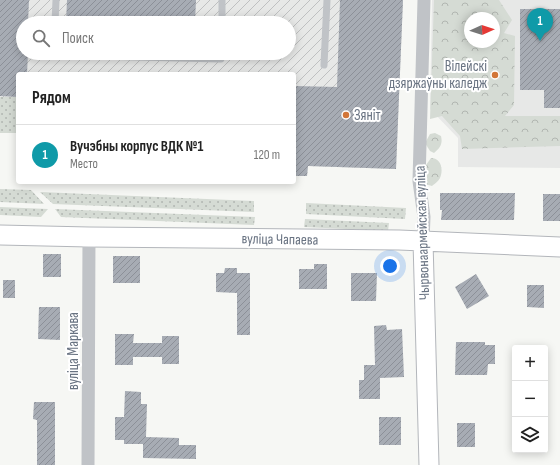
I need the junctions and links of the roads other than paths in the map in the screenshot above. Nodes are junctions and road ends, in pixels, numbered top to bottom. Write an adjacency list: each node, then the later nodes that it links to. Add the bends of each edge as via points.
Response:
1 (56, 0): 5 (lane)
2 (222, 0): 6 (lane)
3 (327, 0): 7 (lane)
4 (424, 0): 10 (street, Чырвонаармейская вуліца, via 419,180 424,217)
5 (55, 16)
6 (222, 16)
7 (324, 65)
8 (0, 235): 9 (main road, вуліца Чапаева)
9 (89, 237): 10 (main road, вуліца Чапаева); 12 (street, вуліца Маркава)
10 (423, 241): 11 (main road, вуліца Чапаева); 13 (main road, Чырвонаармейская вуліца)
11 (560, 247)
12 (88, 465)
13 (429, 465)

